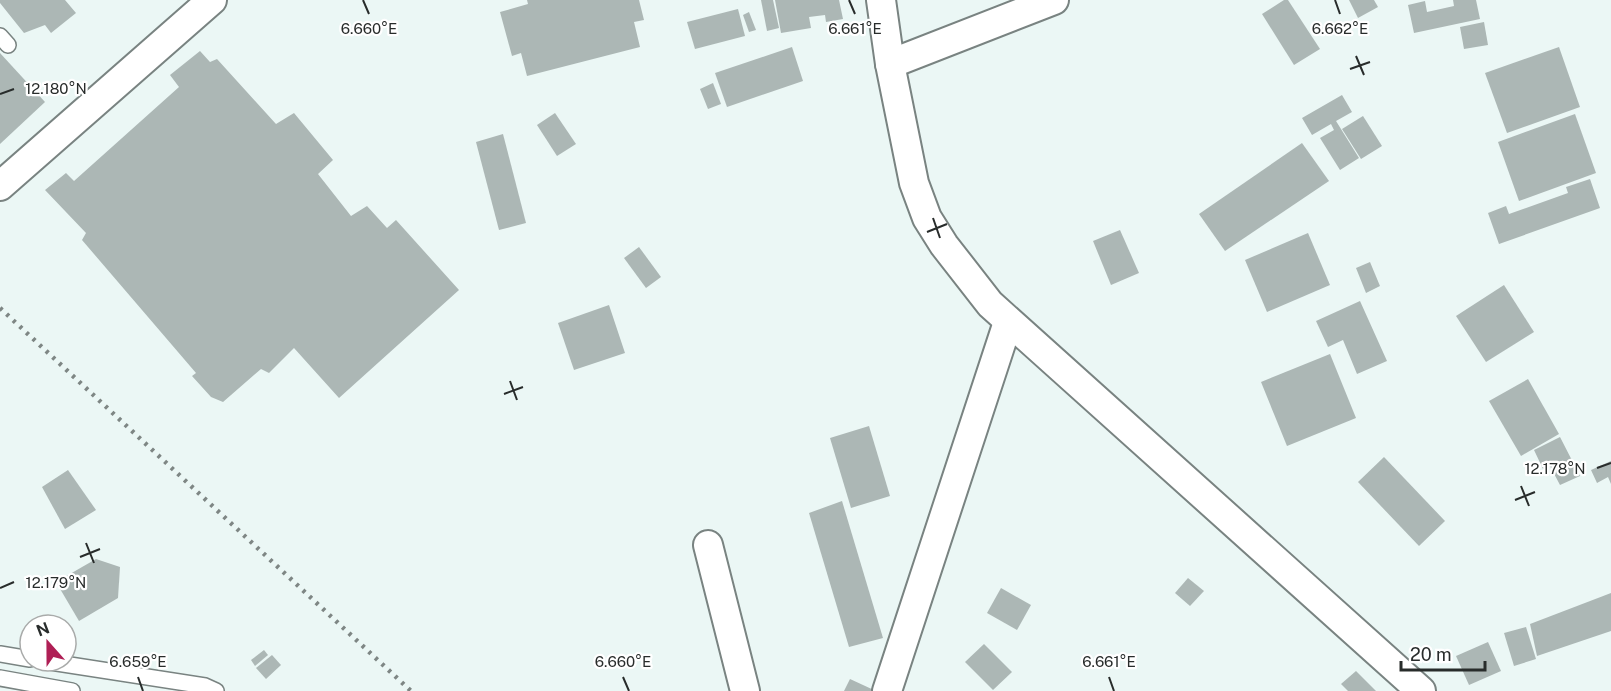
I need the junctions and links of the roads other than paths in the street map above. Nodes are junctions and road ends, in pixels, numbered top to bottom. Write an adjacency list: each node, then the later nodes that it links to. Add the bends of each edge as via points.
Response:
1 (212, 0): 5 (street)
2 (881, 0): 4 (street)
3 (1054, 0): 4 (street)
4 (890, 64): 6 (street, via 914,183 927,218 944,245)
5 (0, 186)
6 (1008, 322): 16 (street); 17 (street)
7 (708, 545): 15 (street)
8 (0, 654): 9 (lane)
9 (18, 657)
10 (78, 666): 14 (lane)
11 (0, 678): 12 (lane)
12 (46, 689): 13 (lane)
13 (72, 691)
14 (216, 691)
15 (745, 691)
16 (887, 691)
17 (1421, 691)

